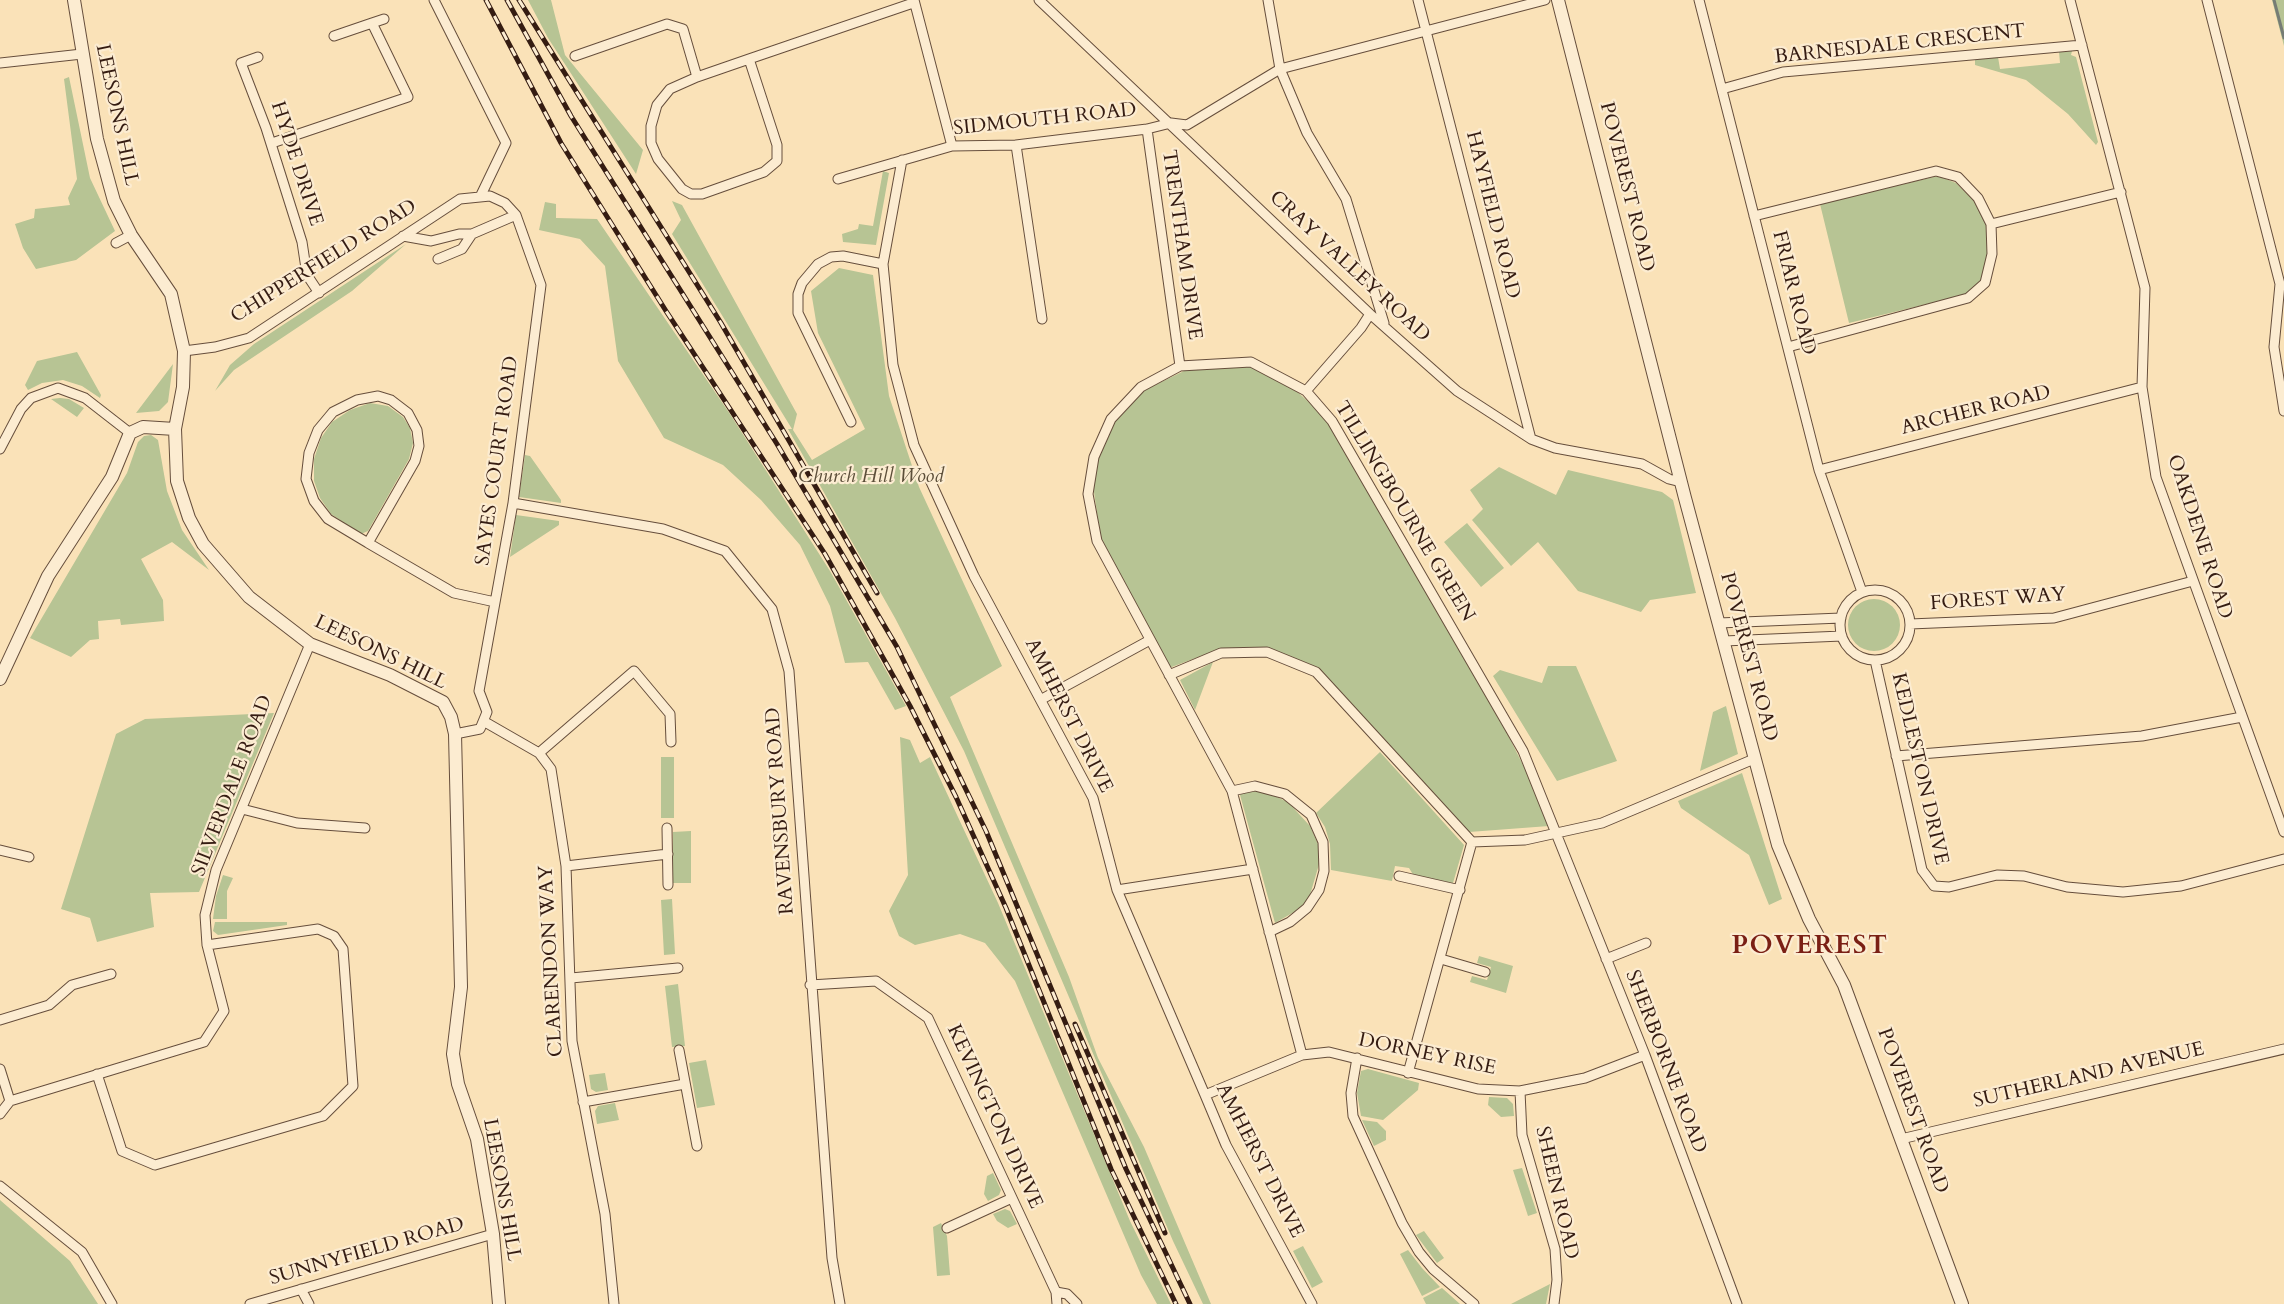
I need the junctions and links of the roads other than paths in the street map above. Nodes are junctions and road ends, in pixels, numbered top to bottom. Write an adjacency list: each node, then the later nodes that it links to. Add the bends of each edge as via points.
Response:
1 (74, 0): 17 (street, LEESONS HILL)
2 (434, 0): 33 (street, via 506,143)
3 (1039, 0): 25 (street, CRAY VALLEY ROAD)
4 (1268, 0): 22 (street)
5 (1418, 0): 14 (street, HAYFIELD ROAD)
6 (1545, 0): 14 (street, SIDMOUTH ROAD)
7 (1558, 0): 59 (street, POVEREST ROAD)
8 (1699, 0): 24 (street, FRIAR ROAD)
9 (2070, 0): 16 (street, OAKDENE ROAD)
10 (2206, 0): 52 (street, via 2280,284 2274,347)
11 (914, 2): 20 (street); 29 (street)
12 (384, 19): 13 (street)
13 (372, 23): 15 (street); 27 (street, via 408,97)
14 (1426, 30): 22 (street, SIDMOUTH ROAD); 56 (street, HAYFIELD ROAD)
15 (334, 36)
16 (2082, 45): 24 (street, BARNESDALE CRESCENT, via 1783,72); 32 (street, OAKDENE ROAD)
17 (82, 54): 21 (street); 38 (street, LEESONS HILL, via 107,177)
18 (575, 56): 23 (street, via 667,24 683,29)
19 (258, 57): 27 (street, HYDE DRIVE, via 242,63)
20 (749, 59): 23 (street); 23 (street, via 777,145 777,161 764,172 702,194 691,194 682,189 658,159 651,143 651,126 657,105 670,89)
21 (0, 63)
22 (1280, 69): 25 (street, SIDMOUTH ROAD, via 1187,125); 46 (street, via 1308,133 1346,199)
23 (698, 77)
24 (1722, 89): 35 (street, FRIAR ROAD)
25 (1171, 123): 26 (street, SIDMOUTH ROAD); 44 (street, CRAY VALLEY ROAD)
26 (1147, 129): 28 (street, SIDMOUTH ROAD); 49 (street, TRENTHAM DRIVE)
27 (272, 143): 43 (street, HYDE DRIVE, via 303,242 307,275)
28 (1016, 145): 29 (street, SIDMOUTH ROAD); 45 (street)
29 (952, 146): 30 (street, SIDMOUTH ROAD)
30 (902, 160): 31 (street, SIDMOUTH ROAD); 42 (street, AMHERST DRIVE)
31 (838, 179)
32 (2121, 192): 36 (street); 50 (street, OAKDENE ROAD, via 2145,288)
33 (481, 195): 34 (street, via 498,199); 39 (street, CHIPPERFIELD ROAD, via 460,199)
34 (516, 215): 37 (street); 60 (street, SAYES COURT ROAD, via 541,285)
35 (1754, 216): 36 (street, via 1936,171 1958,177 1978,198); 47 (street, FRIAR ROAD)
36 (1991, 224): 47 (street, via 1992,254 1985,283 1968,298)
37 (472, 234): 39 (street, via 431,241); 41 (street, via 462,249)
38 (131, 235): 40 (street); 48 (street, LEESONS HILL, via 171,294)
39 (403, 236): 43 (street, CHIPPERFIELD ROAD)
40 (116, 243)
41 (438, 259)
42 (883, 264): 53 (street, via 831,257 818,264 798,294 798,313); 75 (street, AMHERST DRIVE, via 892,365 914,445 974,576)
43 (319, 293): 48 (street, CHIPPERFIELD ROAD, via 249,338)
44 (1370, 314): 46 (street, CRAY VALLEY ROAD); 51 (street)
45 (1042, 319)
46 (1384, 323): 56 (street, CRAY VALLEY ROAD, via 1457,391)
47 (1788, 347): 58 (street, FRIAR ROAD)
48 (183, 351): 54 (street, LEESONS HILL, via 183,387)
49 (1180, 366): 51 (street, TILLINGBOURNE GREEN, via 1251,362); 69 (street, TILLINGBOURNE GREEN, via 1141,387 1111,419 1094,457 1088,494 1097,541)
50 (2142, 387): 58 (street, ARCHER ROAD); 62 (street, OAKDENE ROAD, via 2156,477)
51 (1306, 391): 88 (street, TILLINGBOURNE GREEN, via 1332,421 1488,688 1523,752)
52 (2284, 411)
53 (851, 422)
54 (175, 429): 55 (street, via 143,427); 71 (street, LEESONS HILL, via 177,481 189,518 203,544 249,597)
55 (130, 433): 57 (street, via 85,398 58,388 31,398); 74 (street, via 112,477 48,576)
56 (1531, 439): 59 (street, CRAY VALLEY ROAD, via 1555,448 1642,464)
57 (0, 449)
58 (1819, 470): 63 (street, FRIAR ROAD)
59 (1681, 482): 66 (street, POVEREST ROAD)
60 (513, 503): 64 (street, SAYES COURT ROAD); 109 (street, RAVENSBURY ROAD, via 663,529 725,551 772,609 789,671 804,850)
61 (368, 543): 61 (street, via 415,461 419,446 417,430 408,413 378,396 357,400 333,412 318,430 309,453 306,479 314,501 328,519); 64 (street, via 454,593)
62 (2193, 581): 67 (street, FOREST WAY, via 2054,618); 76 (street, OAKDENE ROAD)
63 (1862, 592): 65 (street, via 1852,598); 67 (street, FOREST WAY, via 1884,591 1894,596 1908,613)
64 (495, 602): 77 (street, SAYES COURT ROAD, via 479,691 487,712)
65 (1841, 618): 66 (street); 68 (street)
66 (1719, 624): 70 (street, POVEREST ROAD)
67 (1910, 624): 72 (street, FOREST WAY, via 1904,645 1886,658)
68 (1842, 636): 70 (street); 72 (street, via 1854,653)
69 (1150, 640): 73 (street, TILLINGBOURNE GREEN); 75 (street)
70 (1724, 641): 82 (street, POVEREST ROAD)
71 (310, 644): 78 (street, LEESONS HILL, via 390,675 443,702); 84 (street, SILVERDALE ROAD)
72 (1875, 660): 81 (street, KEDLESTON DRIVE)
73 (1169, 675): 83 (street, TILLINGBOURNE GREEN); 89 (street, via 1221,653 1267,652 1316,672)
74 (0, 679)
75 (1042, 699): 98 (street, AMHERST DRIVE, via 1093,798)
76 (2242, 717): 81 (street, via 2142,736); 87 (street, OAKDENE ROAD)
77 (485, 722): 78 (street, via 473,732); 80 (street)
78 (455, 734): 130 (street, LEESONS HILL, via 461,987 453,1054 458,1083 477,1139)
79 (671, 742): 80 (street, via 670,714 634,671)
80 (539, 753): 94 (street, CLARENDON WAY, via 551,769)
81 (1896, 756): 93 (street, KEDLESTON DRIVE, via 1922,870 1934,886 1949,887 1997,875 2123,892 2181,886)
82 (1754, 759): 88 (street, via 1602,823); 125 (street, POVEREST ROAD, via 1778,845 1809,919 1844,985)
83 (1232, 791): 95 (street, TILLINGBOURNE GREEN); 100 (street, via 1255,786 1285,794 1311,815 1323,842 1324,871 1319,890 1307,908)
84 (242, 809): 85 (street, via 297,823); 102 (street, SILVERDALE ROAD, via 216,870 206,915)
85 (365, 828)
86 (667, 828): 91 (street)
87 (2284, 832)
88 (1557, 835): 89 (street); 104 (street, SHERBORNE ROAD)
89 (1472, 842): 99 (street)
90 (0, 850): 92 (street)
91 (668, 854): 94 (street); 97 (street)
92 (29, 857)
93 (2284, 859)
94 (566, 866): 108 (street, CLARENDON WAY)
95 (1253, 869): 98 (street); 100 (street, TILLINGBOURNE GREEN)
96 (1399, 876): 99 (street)
97 (668, 885)
98 (1117, 890): 121 (street, AMHERST DRIVE)
99 (1460, 890): 103 (street)
100 (1269, 932): 113 (street, TILLINGBOURNE GREEN)
101 (1646, 943): 104 (street)
102 (207, 945): 118 (street, SILVERDALE ROAD, via 224,1011 204,1042); 118 (street, via 318,929 333,936 343,949 352,1086 323,1116 155,1165 122,1151)
103 (1441, 959): 106 (street); 117 (street)
104 (1606, 959): 114 (street, SHERBORNE ROAD)
105 (678, 968): 108 (street)
106 (1485, 972)
107 (111, 974): 110 (street, via 72,985 49,1005)
108 (572, 978): 123 (street, CLARENDON WAY, via 572,1041)
109 (810, 985): 128 (street, KEVINGTON DRIVE, via 876,981 928,1018); 138 (street, RAVENSBURY ROAD, via 832,1258)
110 (0, 1020)
111 (2284, 1049): 125 (street, SUTHERLAND AVENUE)
112 (679, 1050): 119 (street)
113 (1302, 1055): 115 (street, DORNEY RISE, via 1329,1052); 121 (street, DORNEY RISE)
114 (1645, 1055): 120 (street, DORNEY RISE, via 1585,1078); 144 (street, SHERBORNE ROAD)
115 (1358, 1058): 117 (street, DORNEY RISE); 142 (street, via 1351,1093 1353,1116 1402,1223 1433,1269)
116 (0, 1069): 122 (street)
117 (1408, 1073): 120 (street, DORNEY RISE, via 1478,1089)
118 (97, 1074): 122 (street, SILVERDALE ROAD)
119 (685, 1084): 123 (street); 126 (street)
120 (1520, 1091): 143 (street, SHEEN ROAD, via 1522,1135 1555,1249)
121 (1205, 1095): 141 (street, AMHERST DRIVE, via 1226,1145)
122 (10, 1101): 124 (street)
123 (583, 1102): 137 (street, CLARENDON WAY, via 605,1214)
124 (0, 1114)
125 (1901, 1139): 145 (street, POVEREST ROAD)
126 (697, 1146)
127 (0, 1186): 133 (street, via 82,1252)
128 (1012, 1198): 129 (street); 132 (street, KEVINGTON DRIVE)
129 (947, 1228)
130 (493, 1234): 131 (street, SUNNYFIELD ROAD); 136 (street, LEESONS HILL)
131 (301, 1289): 134 (street, SUNNYFIELD ROAD); 135 (street)
132 (1056, 1292): 139 (street); 140 (street, via 1067,1294)
133 (112, 1304)
134 (250, 1304)
135 (309, 1304)
136 (499, 1304)
137 (614, 1304)
138 (840, 1304)
139 (1057, 1304)
140 (1077, 1304)
141 (1312, 1304)
142 (1474, 1304)
143 (1554, 1304)
144 (1737, 1304)
145 (1962, 1304)

